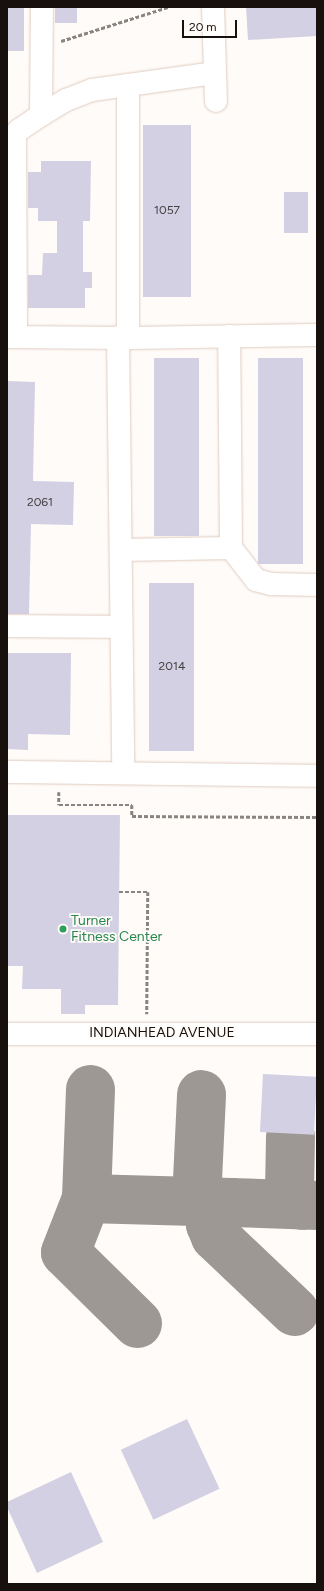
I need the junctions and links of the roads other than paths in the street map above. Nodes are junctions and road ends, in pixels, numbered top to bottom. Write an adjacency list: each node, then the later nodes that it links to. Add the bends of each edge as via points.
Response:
1 (42, 7): 6 (street)
2 (213, 7): 3 (street)
3 (214, 73): 4 (street); 5 (street)
4 (128, 85): 6 (street, via 92,90 66,100); 11 (street)
5 (216, 100)
6 (41, 115): 7 (street)
7 (11, 140): 10 (street)
8 (317, 335): 9 (street)
9 (229, 336): 11 (street); 12 (street)
10 (11, 337): 11 (street)
11 (123, 338): 13 (street)
12 (231, 548): 13 (street); 14 (street, via 256,580 270,584)
13 (121, 550): 16 (street)
14 (317, 585)
15 (10, 626): 16 (street)
16 (121, 627): 18 (street)
17 (7, 772): 18 (street)
18 (123, 772): 19 (street)
19 (317, 776)
20 (7, 1034): 21 (street, INDIANHEAD AVENUE)
21 (317, 1034)

